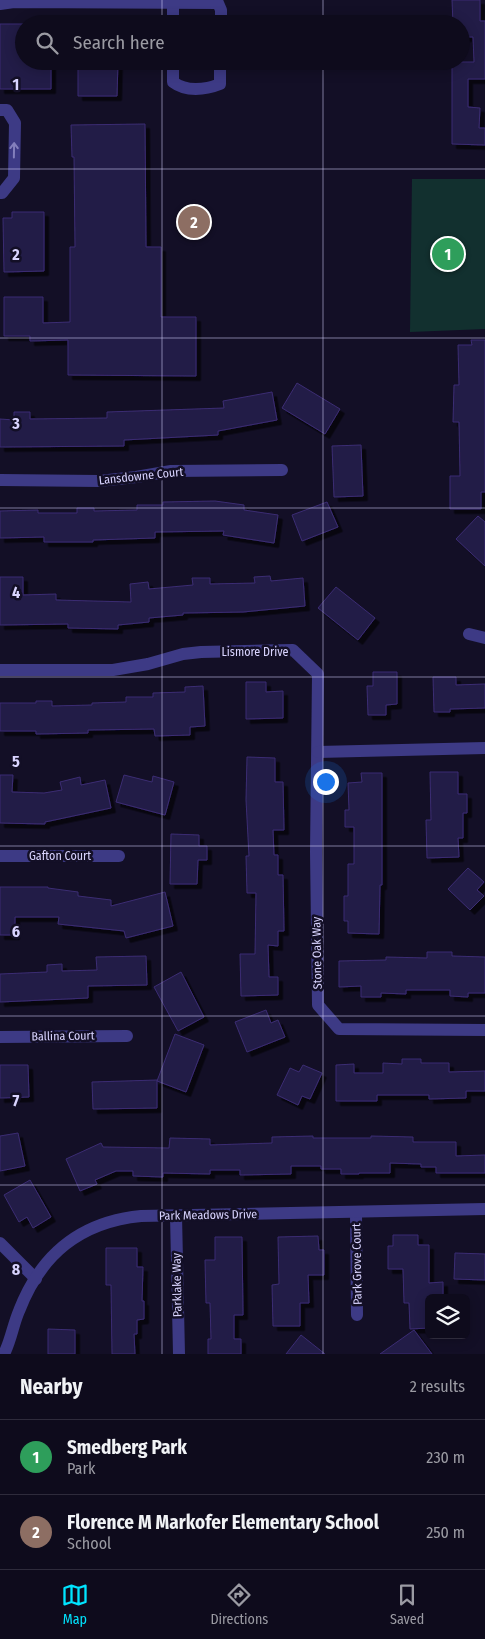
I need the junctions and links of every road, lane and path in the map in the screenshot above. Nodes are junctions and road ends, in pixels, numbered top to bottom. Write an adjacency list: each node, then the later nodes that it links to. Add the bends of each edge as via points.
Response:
1 (173, 3): 2 (street); 3 (street); 4 (street, via 218,3)
2 (0, 4)
3 (173, 15)
4 (221, 15)
5 (173, 70): 6 (street, via 173,82 181,88 208,89 220,84)
6 (220, 70)
7 (0, 110): 8 (street, one-way to 7, via 14,178 15,123 7,110)
8 (0, 193)
9 (282, 470): 10 (street, Lansdowne Court, via 171,471 99,481)
10 (0, 480)
11 (469, 634): 12 (street)
12 (485, 638)
13 (0, 670): 15 (street, Lismore Drive, via 113,670 183,654 293,650 318,674)
14 (485, 748): 15 (street)
15 (318, 752): 18 (street, Stone Oak Way, via 318,1005 339,1030)
16 (0, 856): 17 (street, Gafton Court)
17 (119, 856)
18 (485, 1030)
19 (127, 1036): 20 (street, Ballina Court)
20 (0, 1037)
21 (485, 1209): 22 (street, Park Meadows Drive)
22 (356, 1212): 23 (street, Park Meadows Drive); 26 (street, Park Grove Court)
23 (176, 1215): 25 (street, Park Meadows Drive, via 106,1222 62,1246); 28 (street, Parklake Way)
24 (0, 1243): 25 (street)
25 (36, 1279): 27 (street, Park Meadows Drive, via 18,1313)
26 (357, 1315)
27 (4, 1354)
28 (179, 1354)

